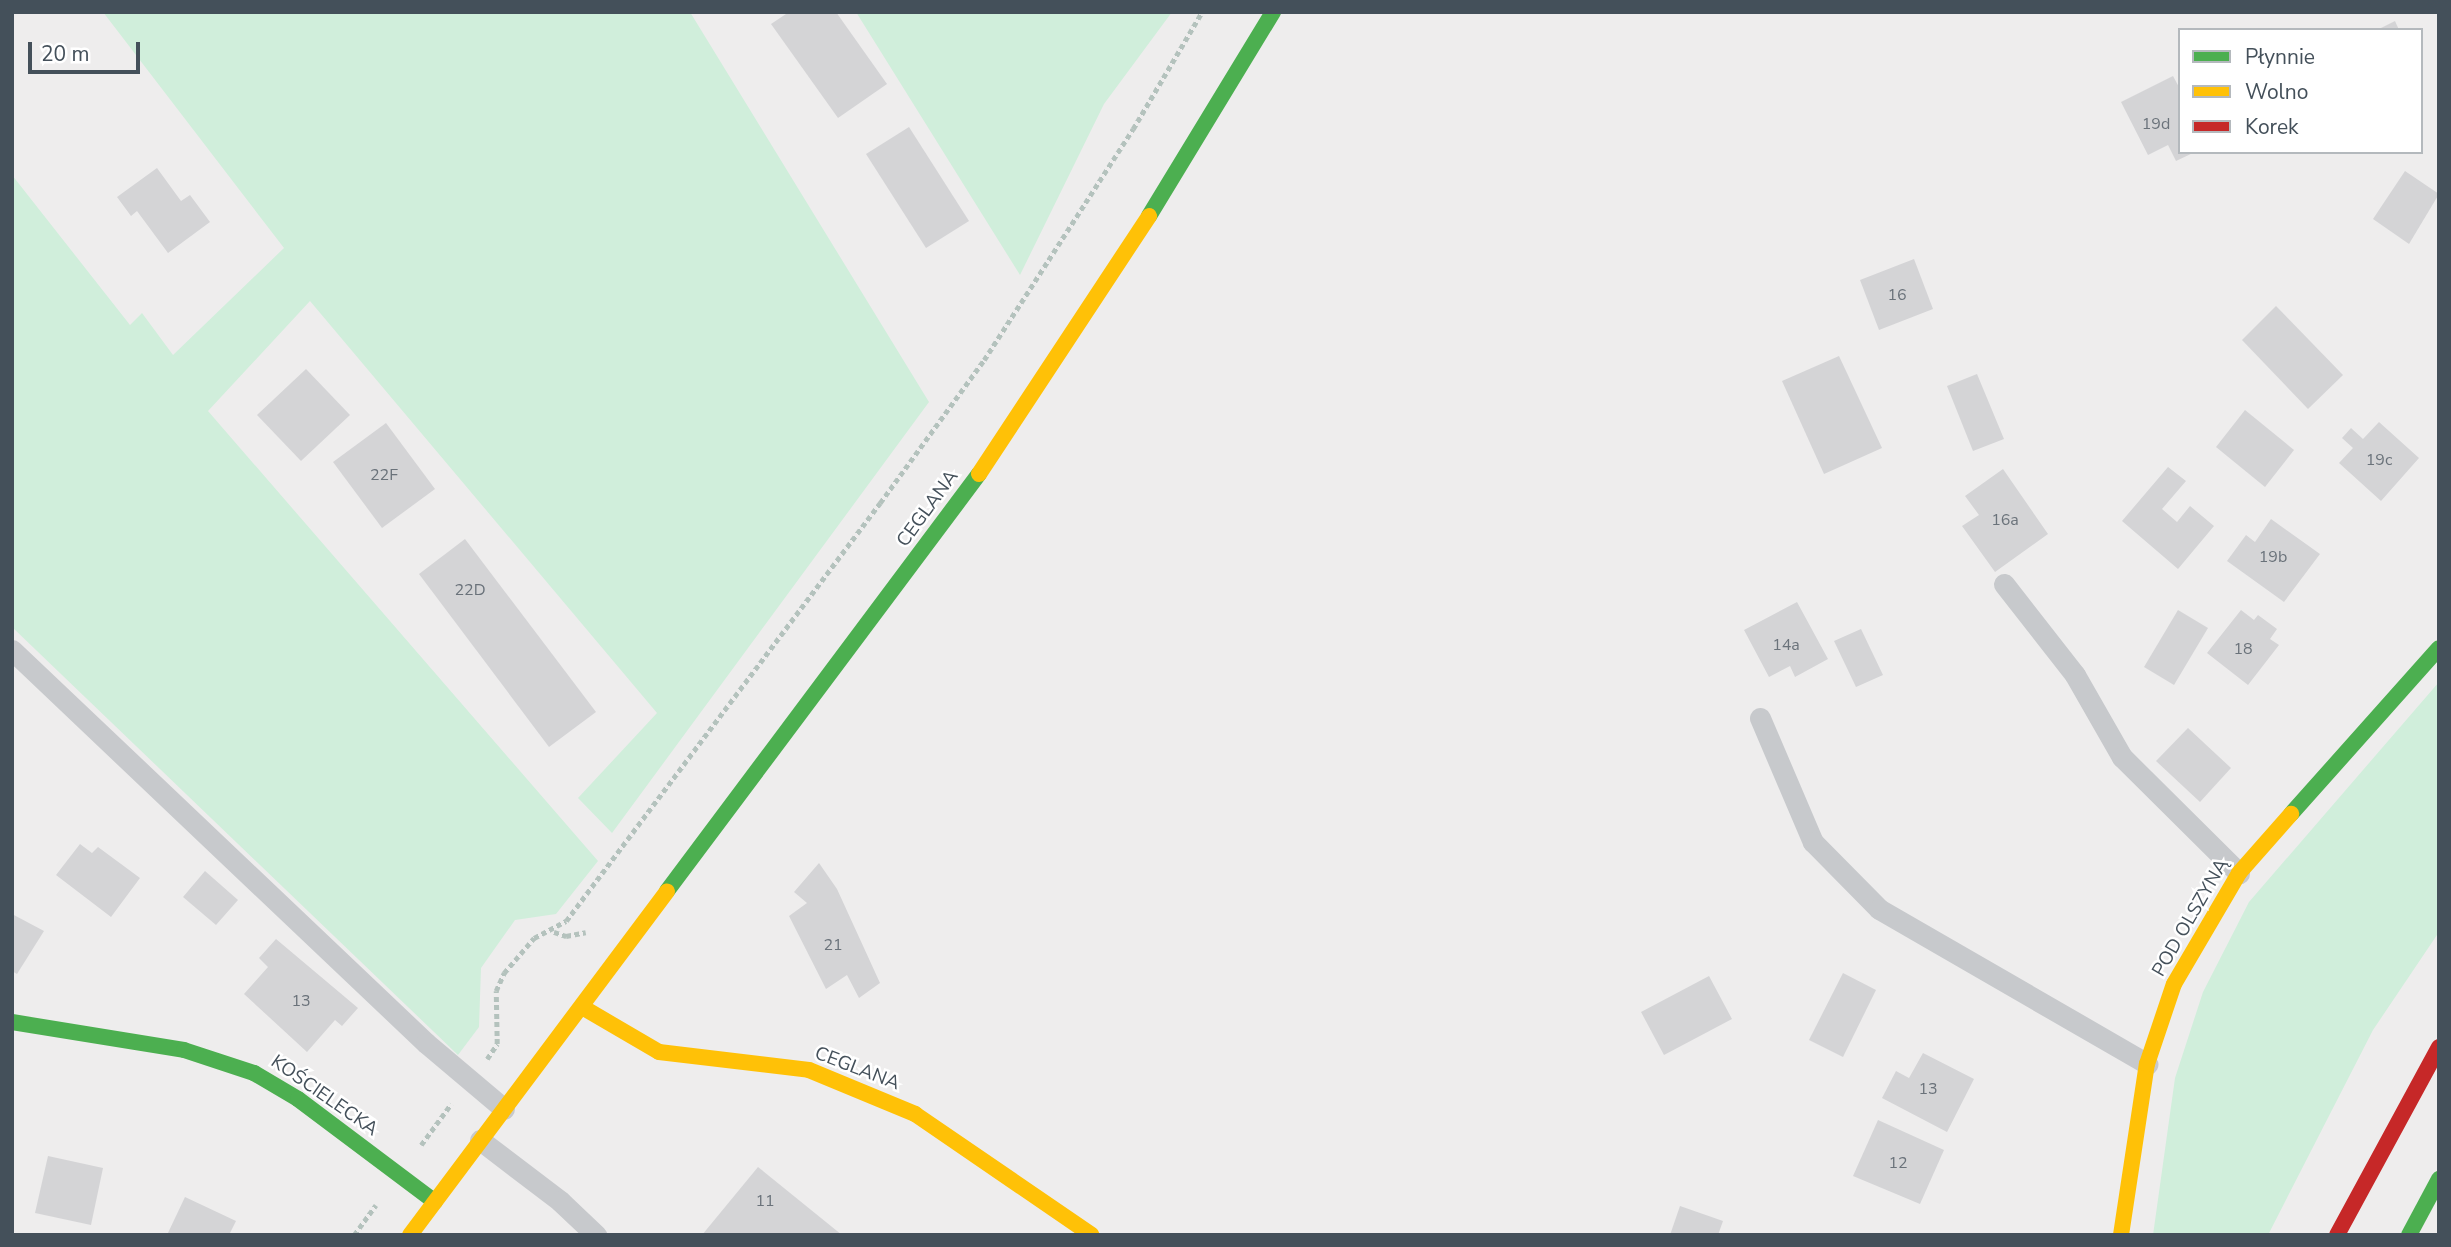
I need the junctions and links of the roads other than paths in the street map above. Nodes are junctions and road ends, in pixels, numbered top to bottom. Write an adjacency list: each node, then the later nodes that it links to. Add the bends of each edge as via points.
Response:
1 (1273, 12): 7 (street, CEGLANA, via 1120,265 1008,433)
2 (2004, 584): 6 (lane, via 2075,675 2122,757)
3 (2439, 648): 6 (street, POD OLSZYNĄ)
4 (12, 650): 11 (lane)
5 (1760, 718): 10 (lane, via 1813,842 1879,909)
6 (2239, 873): 10 (street, POD OLSZYNĄ, via 2174,984)
7 (582, 1007): 11 (street, CEGLANA); 17 (street, CEGLANA, via 659,1052 809,1070 915,1114)
8 (12, 1022): 14 (street, KOŚCIELECKA, via 184,1050 254,1073 298,1099)
9 (2439, 1047): 19 (street)
10 (2147, 1064): 18 (street, POD OLSZYNĄ)
11 (504, 1109): 12 (street, CEGLANA)
12 (480, 1140): 14 (street, CEGLANA); 16 (lane, via 560,1200)
13 (2439, 1179): 20 (street)
14 (435, 1202): 15 (street, CEGLANA)
15 (410, 1235)
16 (596, 1235)
17 (1092, 1235)
18 (2120, 1235)
19 (2337, 1235)
20 (2409, 1235)

